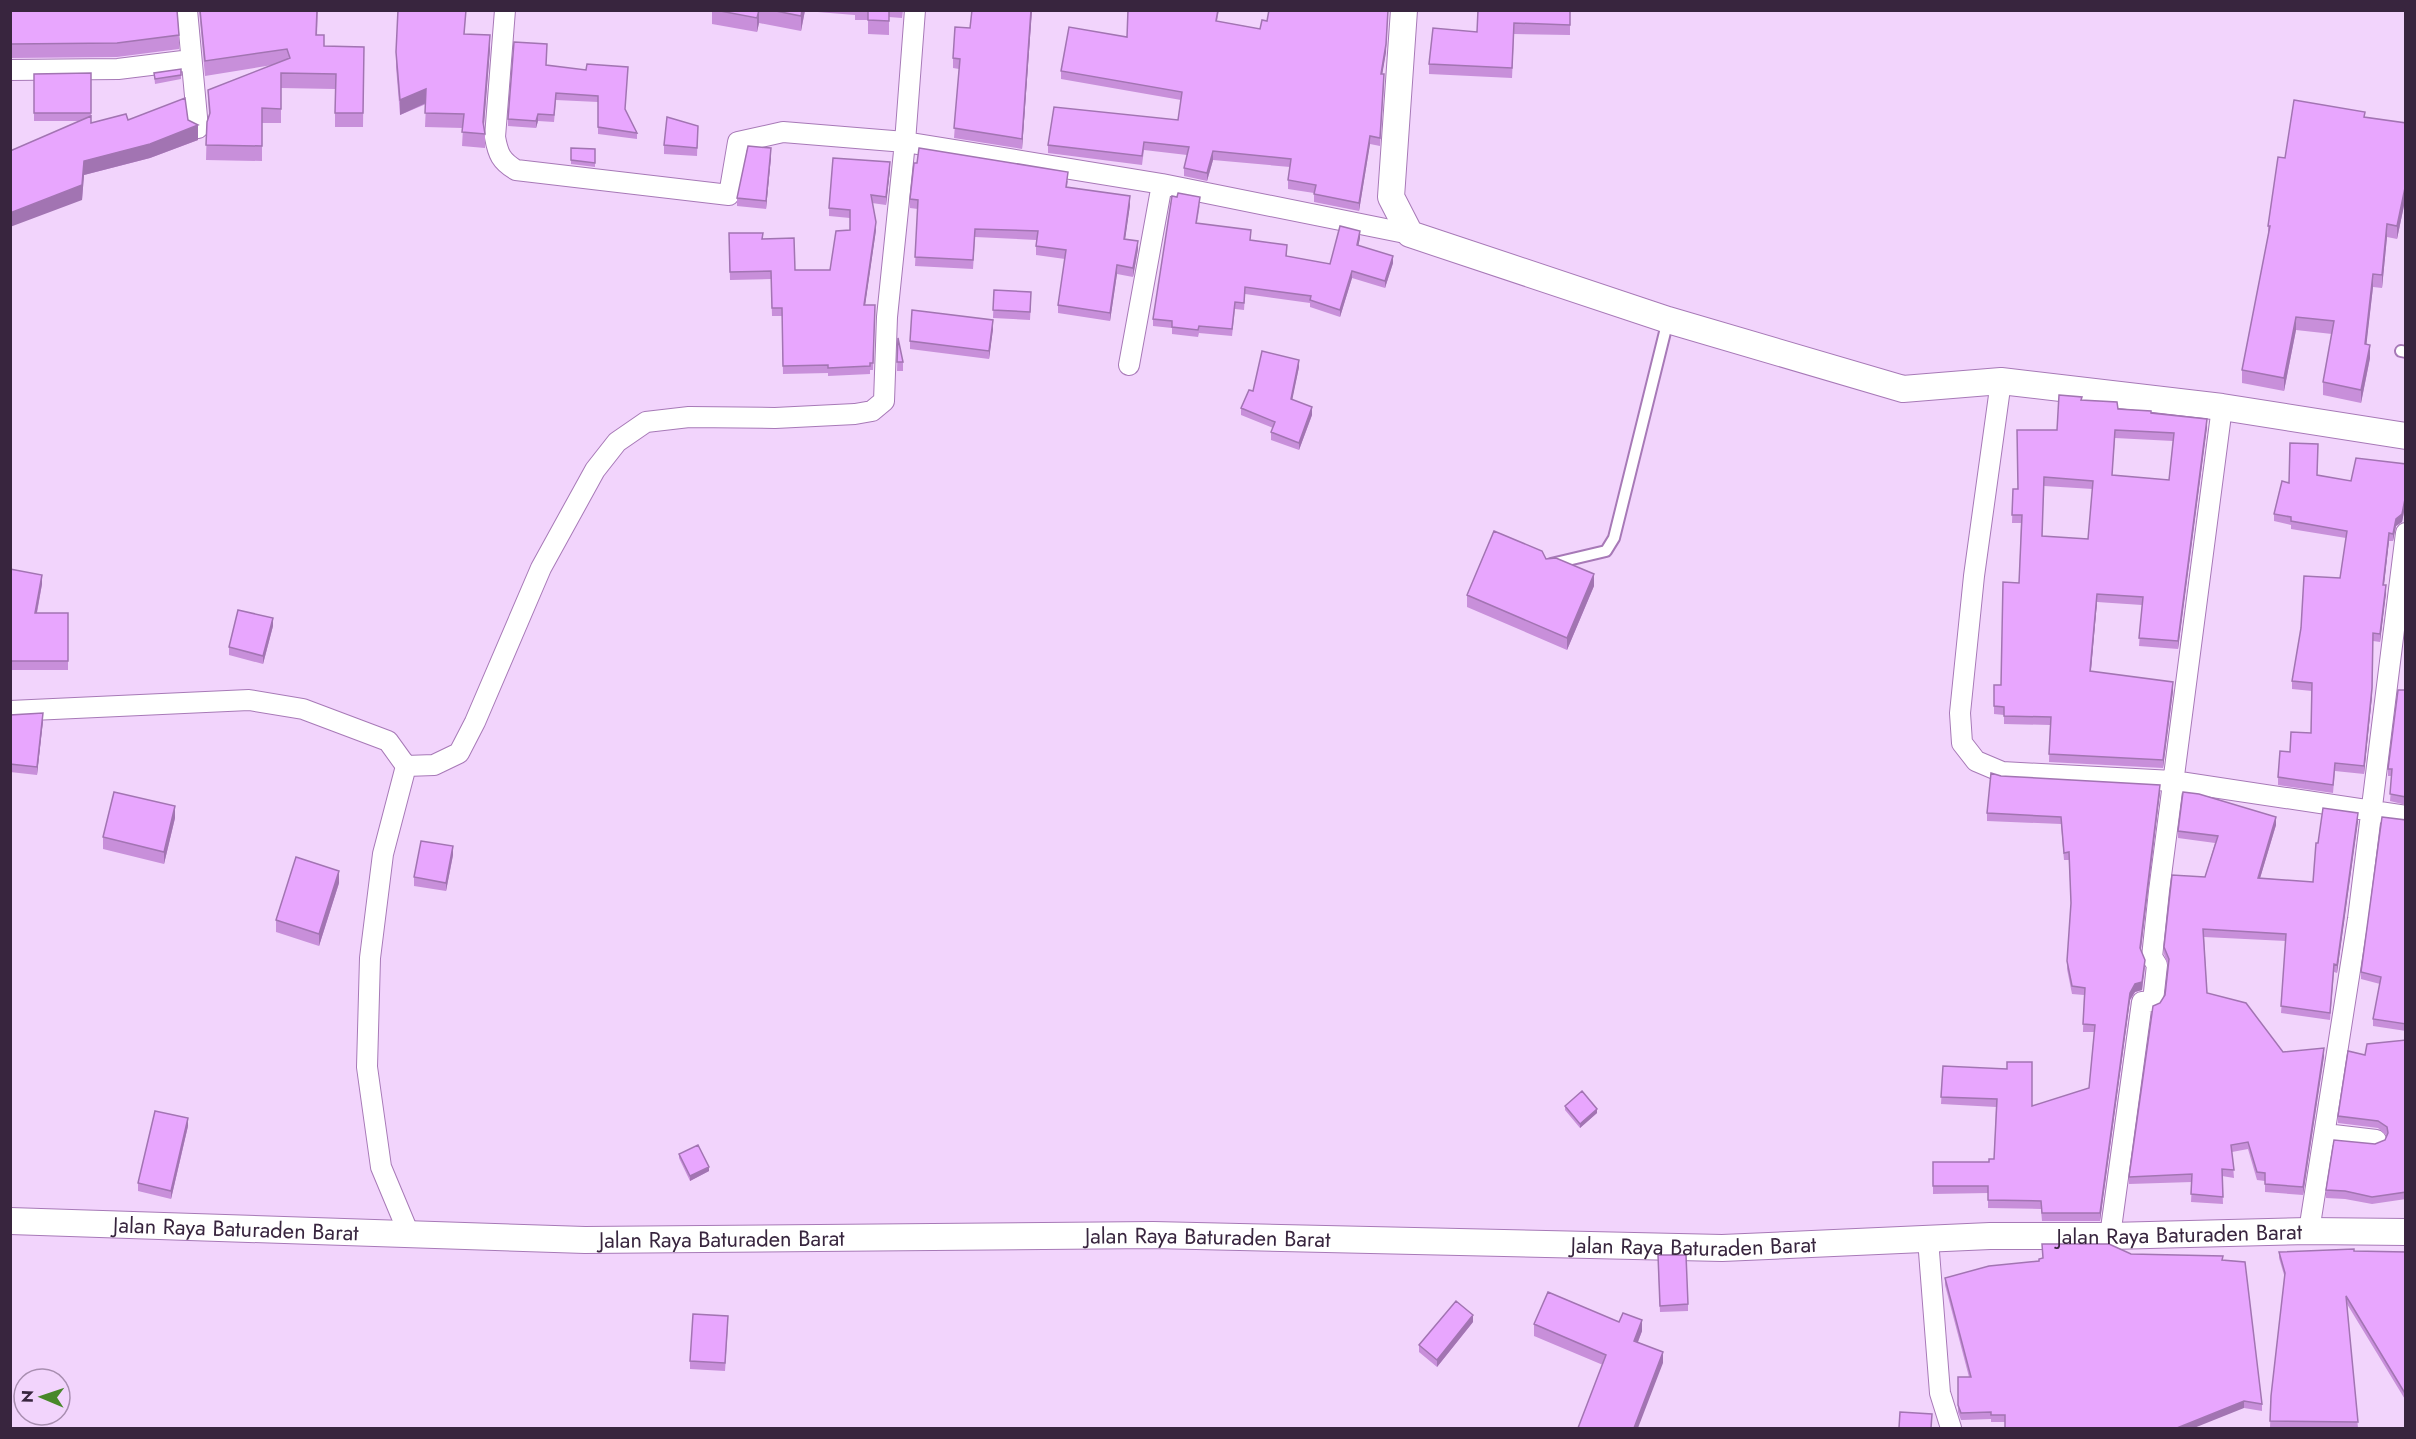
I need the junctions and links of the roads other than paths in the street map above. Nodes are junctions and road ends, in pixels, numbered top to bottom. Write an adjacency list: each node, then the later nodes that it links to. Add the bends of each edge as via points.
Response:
1 (187, 10): 5 (street)
2 (505, 10): 8 (street, via 495,137 504,163 516,170 729,195 738,142 783,132)
3 (915, 10): 8 (street)
4 (1404, 10): 10 (street, via 1392,197)
5 (191, 60): 6 (street, via 118,69); 7 (street)
6 (10, 70)
7 (198, 128)
8 (905, 142): 9 (street); 19 (street, via 887,317 884,401 872,411 855,414 689,417 646,422 617,441 595,470 542,568 459,753 434,765)
9 (1162, 184): 10 (street); 12 (street)
10 (1410, 234): 11 (street)
11 (1668, 320): 13 (street, via 1903,388); 17 (lane, via 1614,538 1606,551)
12 (1129, 365)
13 (2001, 381): 14 (street); 20 (street, via 1974,576 1960,713 1962,743 1976,761 2002,772)
14 (2222, 407): 15 (street); 20 (street)
15 (2406, 436)
16 (2406, 533): 21 (street)
17 (1549, 564)
18 (10, 711): 19 (street, via 249,700 303,709 387,741)
19 (406, 766): 28 (street, via 383,854 370,958 367,1067 381,1167)
20 (2173, 781): 21 (street); 29 (street, via 2152,957 2157,965 2153,1001 2142,1002)
21 (2370, 811): 22 (street); 23 (street, via 2358,919)
22 (2406, 816)
23 (2325, 1134): 24 (street); 26 (street)
24 (2376, 1140)
25 (10, 1221): 28 (street, Jalan Raya Baturaden Barat)
26 (2309, 1231): 27 (street, Jalan Raya Baturaden Barat); 29 (street, Jalan Raya Baturaden Barat)
27 (2406, 1232)
28 (409, 1234): 30 (street, Jalan Raya Baturaden Barat, via 585,1240 1153,1235 1722,1248)
29 (2110, 1236): 30 (street, Jalan Raya Baturaden Barat)
30 (1928, 1239): 31 (street, via 1940,1394)
31 (1951, 1428)

